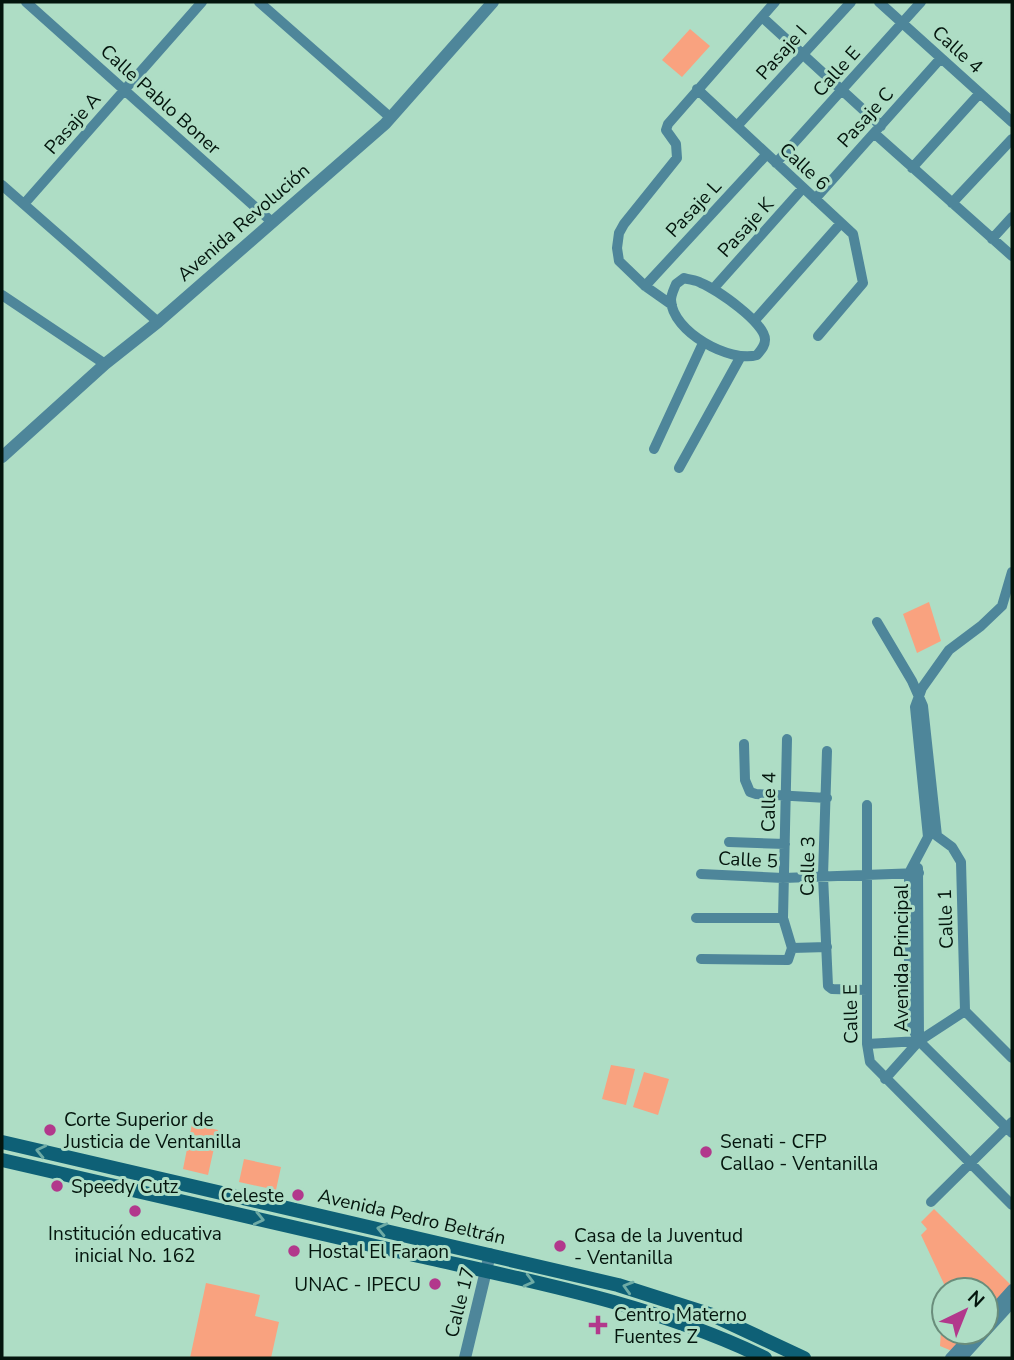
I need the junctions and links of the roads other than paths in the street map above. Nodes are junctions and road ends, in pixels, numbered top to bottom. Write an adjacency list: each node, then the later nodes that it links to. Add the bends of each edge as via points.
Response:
1 (26, 2): 13 (street, Calle Pablo Boner)
2 (202, 2): 13 (street, Pasaje A)
3 (259, 2): 17 (street)
4 (775, 2): 9 (street)
5 (851, 2): 11 (street, Pasaje I)
6 (879, 2): 10 (street, Calle 4)
7 (921, 2): 10 (street, Calle E)
8 (489, 3): 17 (street, Avenida Revolución)
9 (762, 17): 11 (street); 14 (street)
10 (903, 23): 12 (street, Calle 4); 15 (street, Calle E)
11 (803, 54): 15 (street); 19 (street, Pasaje I)
12 (942, 58): 16 (street, Calle 4); 20 (street, Pasaje C)
13 (125, 89): 29 (street, Pasaje A); 31 (street, Calle Pablo Boner)
14 (697, 89): 19 (street, Calle 6); 35 (street, via 666,130 676,144 676,160 624,225 618,240 619,261)
15 (842, 90): 20 (street); 23 (street, Calle E)
16 (980, 93): 18 (street, Calle 4); 24 (street)
17 (391, 118): 31 (street, Avenida Revolución)
18 (1012, 122)
19 (737, 126): 22 (street, Calle 6)
20 (877, 129): 24 (street); 27 (street, Pasaje C)
21 (1012, 139): 28 (street)
22 (767, 154): 23 (street, Calle 6); 35 (street, Pasaje L)
23 (776, 163): 26 (street, Calle 6)
24 (912, 168): 28 (street)
25 (2, 185): 29 (street)
26 (803, 188): 27 (street, Calle 6); 36 (street, Pasaje K)
27 (815, 199): 32 (street, Calle 6)
28 (952, 203): 33 (street)
29 (24, 204): 40 (street)
30 (1012, 217): 33 (street)
31 (272, 222): 40 (street, Avenida Revolución)
32 (841, 223): 39 (street); 41 (street, Calle 6, via 854,236 863,283)
33 (992, 239): 34 (street)
34 (1012, 256)
35 (645, 286): 38 (street)
36 (713, 289): 38 (street, via 684,278 676,284); 39 (street)
37 (2, 295): 44 (street)
38 (672, 305): 42 (street, via 686,329)
39 (755, 320): 43 (street, via 763,330 763,347 757,355)
40 (158, 322): 44 (street, Avenida Revolución)
41 (818, 336)
42 (703, 343): 43 (street); 45 (street)
43 (741, 356): 47 (street)
44 (105, 365): 46 (street, Avenida Revolución)
45 (654, 449)
46 (2, 457)
47 (679, 468)
48 (1012, 572): 50 (street, Avenida Principal, via 1002,606 949,650)
49 (877, 622): 50 (street)
50 (918, 695): 57 (street, Avenida Principal, via 923,706); 57 (street, Avenida Principal, via 915,707)
51 (787, 739): 54 (street, Calle 4)
52 (744, 744): 54 (street, via 750,792)
53 (827, 751): 55 (street, Calle 3)
54 (786, 795): 55 (street); 59 (street, Calle 4)
55 (827, 799): 63 (street, Calle 3)
56 (867, 806): 60 (street, Calle E)
57 (932, 836): 61 (street, Avenida Principal); 71 (street, Calle 1, via 953,847 961,862)
58 (729, 842): 59 (street)
59 (785, 844): 64 (street, Calle 4)
60 (866, 873): 61 (street, Calle 5); 63 (street, Calle 5); 70 (street, Calle E)
61 (914, 873): 72 (street, Avenida Principal, via 909,1022)
62 (701, 874): 64 (street, Calle 5)
63 (823, 876): 64 (street, Calle 5); 67 (street, Calle 3)
64 (783, 878): 66 (street, Calle 4)
65 (696, 918): 66 (street)
66 (783, 918): 68 (street, Calle 4)
67 (827, 947): 68 (street); 70 (street, Calle 3, via 828,986)
68 (792, 948): 69 (street, via 788,960)
69 (701, 959)
70 (867, 990): 73 (street, Calle E)
71 (965, 1012): 72 (street); 74 (street)
72 (919, 1041): 73 (street); 75 (street); 76 (street)
73 (867, 1044): 75 (street, Calle E, via 870,1062)
74 (1012, 1058)
75 (885, 1079): 79 (street, Calle E)
76 (1010, 1127): 79 (street)
77 (2, 1142): 80 (main road, Avenida Pedro Beltrán, one-way to 77)
78 (2, 1160): 81 (main road, Avenida Pedro Beltrán)
79 (970, 1163): 82 (street); 83 (street, Calle E)
80 (113, 1167): 81 (main road); 84 (main road, Avenida Pedro Beltrán, one-way to 80)
81 (109, 1185): 85 (main road, Avenida Pedro Beltrán, one-way to 85)
82 (931, 1202)
83 (1012, 1205)
84 (490, 1254): 85 (street, Calle 17); 91 (main road, Avenida Pedro Beltrán, one-way to 84, via 704,1312 618,1284)
85 (486, 1271): 89 (street, Calle 17); 90 (main road, Avenida Pedro Beltrán, one-way to 90, via 645,1311)
86 (1012, 1289): 87 (street)
87 (1000, 1302)
88 (1012, 1303): 92 (street)
89 (465, 1358)
90 (765, 1358)
91 (804, 1358)
92 (962, 1358)

